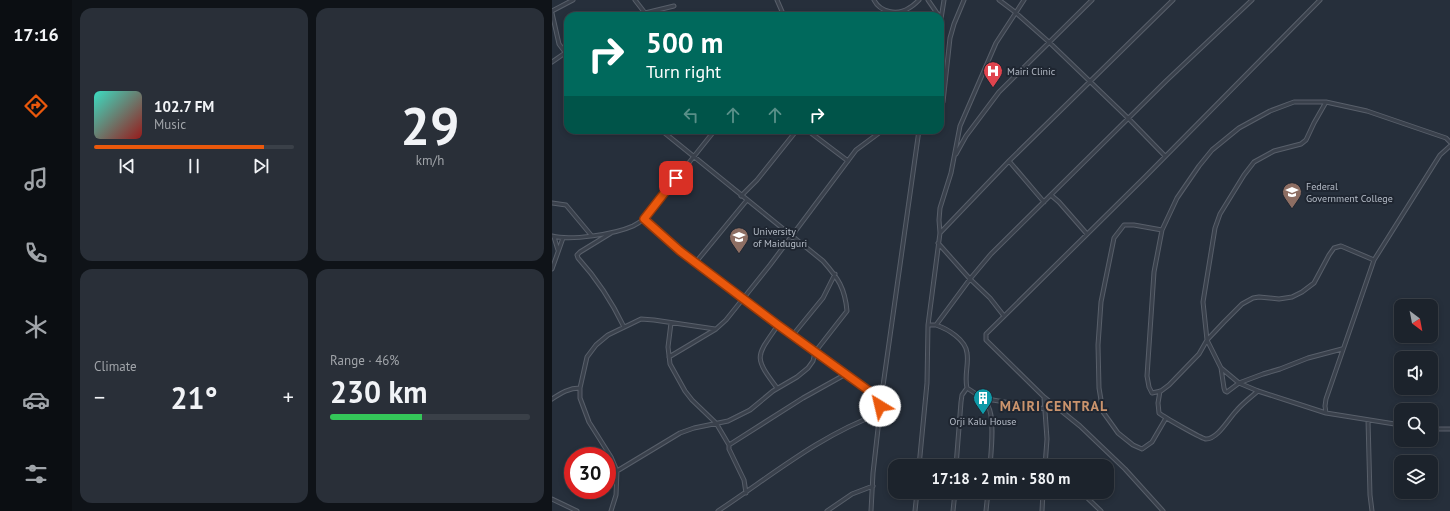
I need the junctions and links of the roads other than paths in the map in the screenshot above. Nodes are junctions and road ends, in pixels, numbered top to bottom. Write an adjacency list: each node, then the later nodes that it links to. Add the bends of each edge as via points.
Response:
1 (573, 0): 16 (street)
2 (635, 0): 17 (street)
3 (777, 0): 19 (street)
4 (874, 0): 5 (street, via 877,6 892,12 900,12)
5 (919, 0)
6 (928, 0): 20 (street)
7 (944, 0): 21 (street)
8 (964, 0): 28 (street, via 950,38)
9 (1000, 0): 22 (street)
10 (1024, 0): 22 (street)
11 (1092, 0): 23 (street)
12 (1172, 0): 27 (street)
13 (1252, 0): 30 (street)
14 (1320, 0): 40 (street)
15 (674, 6): 18 (street)
16 (552, 12): 24 (street, via 559,44)
17 (644, 12)
18 (649, 12)
19 (782, 12)
20 (936, 12)
21 (941, 12)
22 (1015, 12): 23 (street); 41 (street, via 996,43 960,126)
23 (1050, 43): 27 (street); 41 (street, via 999,92 966,136)
24 (564, 52)
25 (564, 54): 26 (street)
26 (552, 62)
27 (1090, 82): 30 (street); 43 (street)
28 (944, 93)
29 (1326, 102): 37 (street, via 1367,111 1446,138); 50 (street, via 1294,102 1238,128 1212,150 1199,166 1177,198); 74 (street, via 1306,140 1301,144 1274,151 1254,162 1220,214 1215,228 1202,302)
30 (1129, 119): 40 (street); 45 (street)
31 (666, 134): 39 (street)
32 (712, 134): 39 (street)
33 (794, 134): 44 (street)
34 (812, 134): 42 (street)
35 (878, 134): 42 (street, via 861,146)
36 (918, 134): 89 (street)
37 (1450, 142)
38 (1450, 146): 60 (street, via 1440,155)
39 (694, 156): 44 (street); 49 (street)
40 (1165, 156): 53 (street)
41 (954, 158): 52 (street, via 940,208)
42 (848, 161): 56 (street)
43 (1009, 161): 47 (street); 52 (street)
44 (741, 196): 46 (street)
45 (1052, 196): 47 (street); 53 (street)
46 (747, 200): 56 (street); 61 (street)
47 (1044, 202): 64 (street, via 991,254)
48 (552, 203): 54 (street, via 566,205)
49 (644, 219): 51 (street); 61 (street)
50 (1162, 230): 85 (street, via 1154,272 1147,376 1152,393); 93 (street, via 1124,225 1114,238 1101,302 1098,345 1099,388 1103,412 1118,433 1142,450 1152,442)
51 (612, 232): 54 (street); 71 (street, via 577,255 601,285)
52 (940, 233): 58 (street)
53 (1087, 234): 66 (street)
54 (591, 235): 57 (street)
55 (553, 236): 57 (street); 59 (street)
56 (792, 236): 63 (street); 65 (street)
57 (563, 238): 59 (street)
58 (938, 243): 64 (street); 69 (street)
59 (558, 250): 62 (street)
60 (1374, 260): 74 (street, via 1341,246 1334,248 1308,289 1279,300 1253,298 1242,304); 75 (street)
61 (696, 262): 65 (street)
62 (552, 269)
63 (835, 274): 73 (street, via 823,298); 76 (street, via 846,299 847,311)
64 (970, 279): 66 (street); 70 (street)
65 (744, 299): 68 (street); 72 (street)
66 (1004, 316): 86 (street, via 986,334 986,340)
67 (671, 323): 71 (street, via 641,319); 72 (street); 77 (street)
68 (778, 325): 73 (street); 82 (street, via 762,347 760,357 766,373)
69 (928, 325): 70 (street); 100 (street, via 927,383)
70 (936, 325): 83 (street, via 945,328 963,342 967,353)
71 (624, 327): 81 (street, via 608,335 587,357)
72 (716, 329): 77 (street)
73 (792, 336): 76 (street)
74 (1207, 340): 78 (street); 85 (street, via 1199,354)
75 (1342, 349): 80 (street, via 1308,358); 91 (street, via 1326,399)
76 (815, 352): 79 (street); 82 (street, via 808,368)
77 (669, 357): 95 (street, via 670,364 685,391)
78 (1221, 368): 80 (street); 80 (street, via 1225,391)
79 (846, 374): 89 (street, via 872,393); 99 (street)
80 (1239, 383): 84 (street)
81 (580, 388): 88 (street, via 567,390); 104 (street, via 580,398 589,422)
82 (777, 388): 95 (street, via 750,410 728,421)
83 (967, 388): 87 (street); 101 (street, via 961,402)
84 (1258, 391): 91 (street); 93 (street, via 1215,435 1206,439)
85 (1160, 392): 93 (street, via 1159,413)
86 (1044, 397): 90 (street); 123 (street, via 1125,468)
87 (982, 398): 90 (street); 102 (street, via 990,408 992,421)
88 (552, 399)
89 (879, 402): 92 (street)
90 (1046, 408): 103 (street)
91 (1326, 413): 94 (street)
92 (880, 414): 105 (street); 106 (street, via 845,428 804,452)
93 (1166, 418)
94 (1368, 420): 96 (street); 124 (street)
95 (716, 423): 99 (street); 104 (street, via 680,432)
96 (1394, 424)
97 (1438, 429): 98 (street)
98 (1450, 429)
99 (729, 445): 106 (street, via 744,480)
100 (920, 459)
101 (957, 459)
102 (990, 459)
103 (1046, 459)
104 (617, 471): 114 (street, via 616,495)
105 (873, 486): 116 (street, via 852,494); 117 (street)
106 (746, 493): 115 (street)
107 (552, 499): 113 (street)
108 (916, 499): 118 (street)
109 (954, 499): 119 (street)
110 (987, 499): 120 (street)
111 (1043, 499): 121 (street)
112 (1088, 499): 122 (street)
113 (577, 511)
114 (611, 511)
115 (718, 511)
116 (827, 511)
117 (871, 511)
118 (915, 511)
119 (953, 511)
120 (986, 511)
121 (1042, 511)
122 (1100, 511)
123 (1163, 511)
124 (1372, 511)

